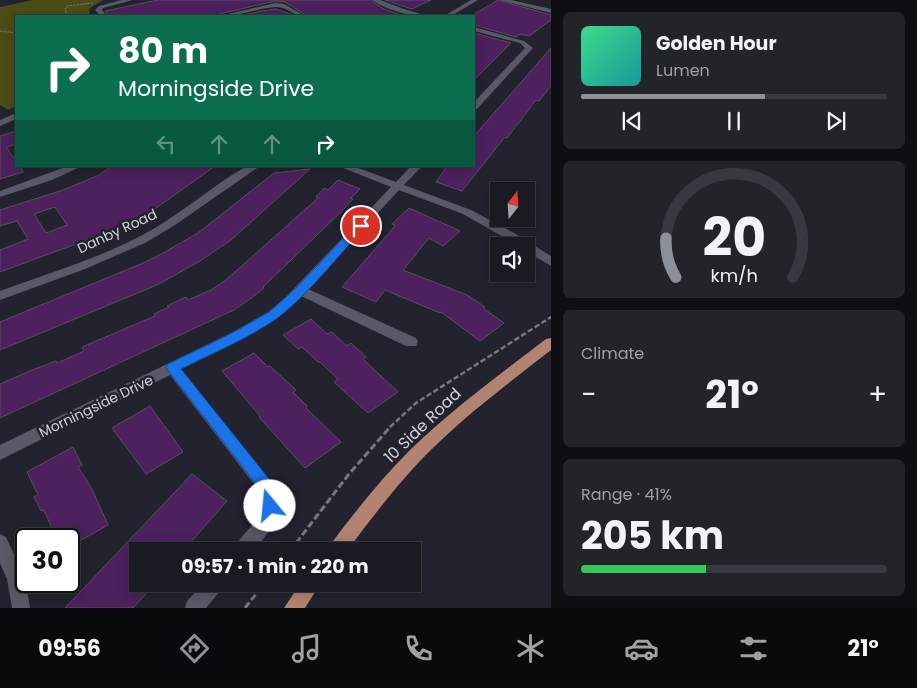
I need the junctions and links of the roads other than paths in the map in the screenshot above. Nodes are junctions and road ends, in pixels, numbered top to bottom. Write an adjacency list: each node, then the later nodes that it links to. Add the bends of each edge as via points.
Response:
1 (130, 0): 6 (street, via 101,7 98,10)
2 (376, 0): 9 (street)
3 (475, 0): 10 (street)
4 (504, 0): 5 (street)
5 (551, 11)
6 (103, 15)
7 (226, 15): 8 (street, via 275,4)
8 (300, 15)
9 (420, 15)
10 (449, 15)
11 (475, 29): 12 (street, via 522,42 529,48)
12 (475, 106)
13 (15, 116): 14 (street)
14 (0, 123)
15 (76, 167): 21 (street)
16 (252, 167): 19 (street, Danby Road)
17 (346, 167): 20 (street)
18 (417, 167): 20 (street, Morningside Drive)
19 (240, 171): 24 (street, Danby Road, via 158,231)
20 (399, 186): 22 (street, via 483,220); 23 (street, Morningside Drive)
21 (0, 194)
22 (551, 262)
23 (300, 290): 25 (street); 27 (street, Morningside Drive, via 265,320)
24 (0, 296)
25 (411, 342)
26 (551, 343): 30 (main road, 10 Side Road, via 482,396 426,445 369,507)
27 (172, 368): 28 (street, Morningside Drive); 29 (street, via 265,485 270,506 266,524)
28 (0, 453)
29 (250, 542)
30 (343, 542)
31 (0, 543): 34 (street, via 16,578)
32 (208, 592): 35 (street)
33 (305, 592): 36 (main road)
34 (21, 608)
35 (194, 608)
36 (293, 608)

